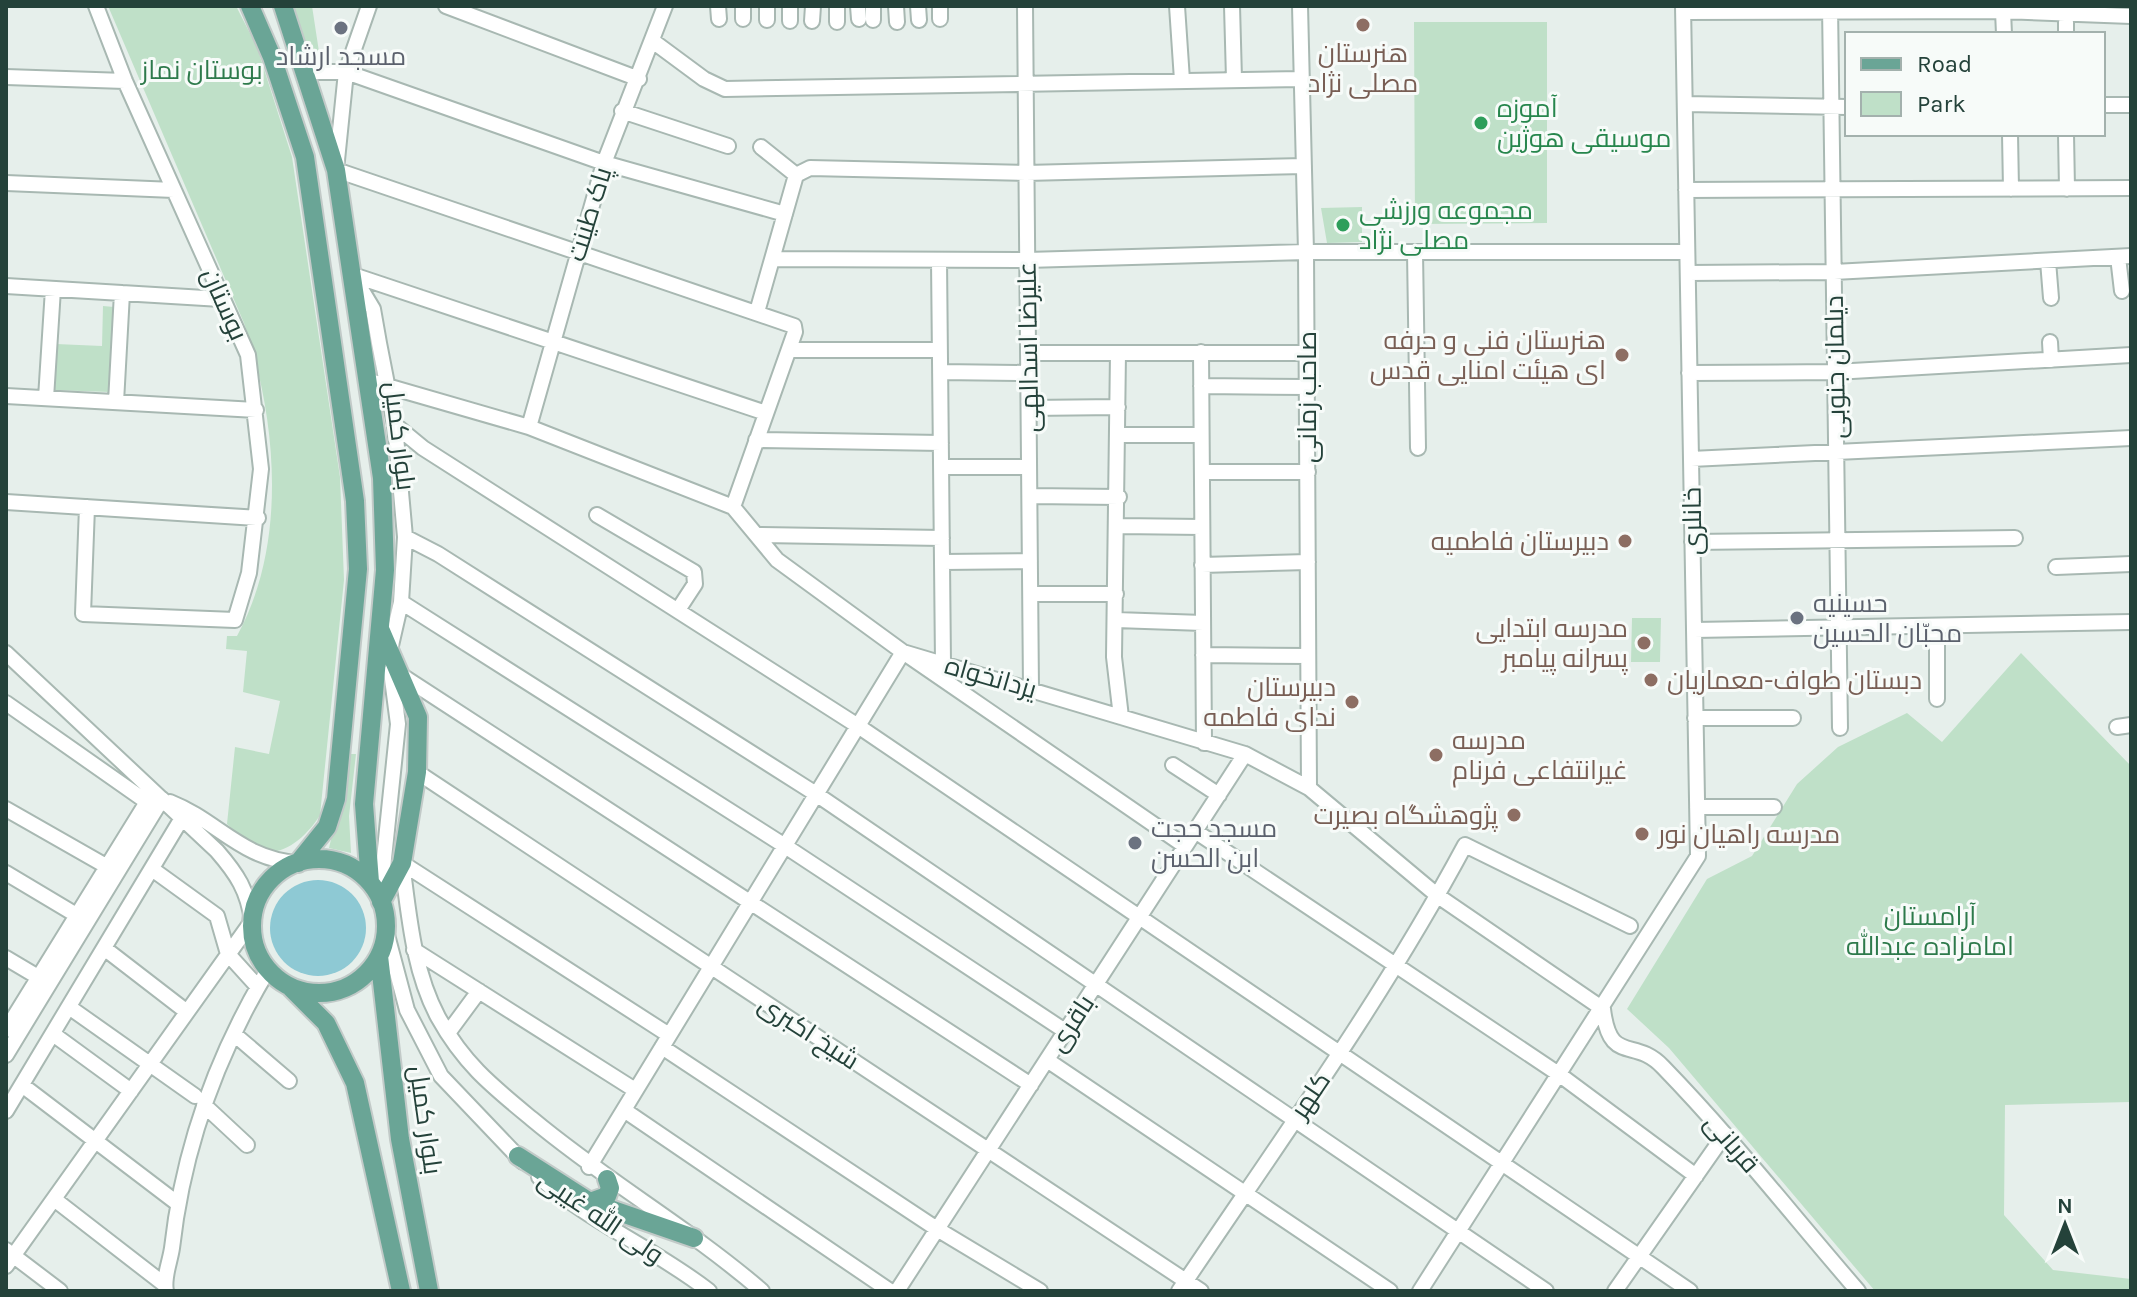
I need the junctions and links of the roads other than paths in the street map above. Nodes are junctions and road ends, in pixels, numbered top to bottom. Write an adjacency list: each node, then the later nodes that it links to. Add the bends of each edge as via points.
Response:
1 (96, 6): 28 (street, بوستان)
2 (250, 6): 173 (main road, بلوار کمیل, via 305,157 355,501 358,569 336,799 327,827)
3 (283, 6): 21 (main road, بلوار کمیل)
4 (369, 6): 22 (street)
5 (446, 6): 24 (street)
6 (665, 6): 20 (street, پاک طینت)
7 (837, 6): 17 (street)
8 (896, 6): 18 (street)
9 (1025, 6): 29 (street, علیرضا اسدالهی)
10 (1177, 6): 27 (street)
11 (1232, 6): 25 (street)
12 (1300, 6): 26 (street, صاحب زمانی)
13 (1830, 8): 14 (street); 15 (street); 34 (street, دیلمان جنوبی)
14 (1683, 9): 30 (street, خانلری)
15 (2003, 11): 16 (street); 19 (street)
16 (2131, 16)
17 (837, 22)
18 (897, 22)
19 (2004, 32)
20 (654, 42): 24 (street, پاک طینت); 29 (street, via 725,89)
21 (304, 72): 22 (street); 42 (main road, بلوار کمیل)
22 (346, 72): 40 (street); 42 (street)
23 (6, 77): 28 (street)
24 (639, 79): 35 (street, پاک طینت)
25 (1234, 79): 26 (street); 27 (street)
26 (1302, 79): 41 (street, صاحب زمانی)
27 (1182, 80): 29 (street)
28 (125, 81): 49 (street, بوستان)
29 (1026, 81): 43 (street, علیرضا اسدالهی)
30 (1685, 104): 34 (street); 50 (street, خانلری)
31 (2105, 105): 32 (street)
32 (2131, 105)
33 (1845, 107): 34 (street)
34 (1831, 108): 51 (street, دیلمان جنوبی)
35 (622, 111): 38 (street); 40 (street, پاک طینت)
36 (2010, 136): 47 (street)
37 (2066, 136): 48 (street)
38 (728, 146)
39 (761, 147): 44 (street)
40 (604, 163): 52 (street); 56 (street, پاک طینت)
41 (1304, 166): 43 (street); 53 (street, صاحب زمانی)
42 (336, 170): 56 (street); 64 (main road, بلوار کمیل)
43 (1026, 173): 44 (street, via 810,168); 60 (street, علیرضا اسدالهی)
44 (796, 175): 52 (street)
45 (6, 183): 49 (street)
46 (2131, 188): 48 (street)
47 (2011, 189): 48 (street); 51 (street)
48 (2067, 189)
49 (174, 190): 70 (street, بوستان)
50 (1686, 190): 51 (street); 55 (street, خانلری)
51 (1833, 190): 62 (street, دیلمان جنوبی)
52 (785, 214): 58 (street)
53 (1306, 252): 54 (street); 60 (street); 79 (street, صاحب زمانی)
54 (1415, 252): 55 (street); 104 (street)
55 (1687, 252): 63 (street, خانلری)
56 (576, 254): 71 (street); 73 (street, پاک طینت)
57 (2125, 257): 61 (street); 67 (street)
58 (772, 259): 59 (street); 71 (street)
59 (939, 260): 60 (street); 75 (street)
60 (1027, 260): 77 (street, علیرضا اسدالهی)
61 (2048, 261): 62 (street); 69 (street)
62 (1834, 272): 63 (street); 83 (street, دیلمان جنوبی)
63 (1688, 273): 85 (street, خانلری)
64 (353, 275): 73 (street); 86 (main road, بلوار کمیل); 87 (street, via 373,309)
65 (6, 286): 66 (street)
66 (53, 289): 68 (street); 91 (street)
67 (2122, 291)
68 (122, 293): 70 (street); 92 (street)
69 (2051, 298)
70 (221, 299): 95 (street, بوستان, via 248,355)
71 (757, 312): 74 (street, via 794,326)
72 (2050, 342): 81 (street)
73 (554, 343): 96 (street); 98 (street, پاک طینت)
74 (789, 350): 75 (street); 96 (street)
75 (940, 350): 82 (street)
76 (1201, 352): 78 (street); 79 (street); 88 (street)
77 (1028, 353): 78 (street); 84 (street, علیرضا اسدالهی)
78 (1118, 353): 93 (street)
79 (1307, 353): 89 (street, صاحب زمانی)
80 (2131, 355): 81 (street)
81 (2051, 360): 83 (street)
82 (940, 372): 84 (street); 103 (street)
83 (1835, 372): 85 (street); 105 (street, دیلمان جنوبی)
84 (1029, 373): 94 (street, علیرضا اسدالهی)
85 (1689, 373): 106 (street, خانلری)
86 (366, 380): 87 (street, یزدانخواه); 141 (main road, بلوار کمیل, via 382,478 385,570)
87 (387, 385): 97 (street); 98 (street, یزدانخواه)
88 (1201, 386): 89 (street); 100 (street)
89 (1307, 387): 110 (street, صاحب زمانی)
90 (6, 396): 91 (street)
91 (46, 398): 92 (street)
92 (116, 402): 95 (street)
93 (1118, 407): 94 (street); 99 (street)
94 (1029, 408): 108 (street, علیرضا اسدالهی)
95 (256, 410): 117 (street, بوستان)
96 (766, 413): 102 (street)
97 (395, 425): 121 (street); 135 (street)
98 (529, 427): 115 (street, یزدانخواه)
99 (1119, 435): 100 (street); 112 (street)
100 (1201, 435): 109 (street)
101 (2131, 438): 105 (street)
102 (756, 440): 103 (street); 115 (street)
103 (941, 443): 107 (street)
104 (1418, 448)
105 (1836, 454): 106 (street); 125 (street, دیلمان جنوبی)
106 (1691, 459): 124 (street, خانلری)
107 (941, 467): 108 (street); 122 (street)
108 (1029, 467): 111 (street, علیرضا اسدالهی)
109 (1202, 472): 110 (street); 119 (street)
110 (1308, 472): 128 (street, صاحب زمانی)
111 (1030, 496): 112 (street); 126 (street, علیرضا اسدالهی)
112 (1119, 497): 118 (street)
113 (6, 502): 114 (street)
114 (87, 507): 117 (street); 117 (street, بوستان, via 83,614 235,620)
115 (733, 507): 120 (street, یزدانخواه)
116 (597, 515): 135 (street, via 694,572 695,584)
117 (258, 518)
118 (1119, 526): 119 (street); 133 (street)
119 (1202, 527): 130 (street)
120 (757, 535): 122 (street); 144 (street, یزدانخواه, via 777,560)
121 (405, 537): 134 (street); 163 (street)
122 (942, 538): 127 (street)
123 (2015, 538): 125 (street)
124 (1692, 542): 125 (street); 142 (street, خانلری)
125 (1837, 543): 140 (street, دیلمان جنوبی)
126 (1030, 561): 127 (street); 132 (street, علیرضا اسدالهی)
127 (942, 562): 148 (street)
128 (1308, 562): 130 (street); 147 (street, صاحب زمانی)
129 (2131, 564): 131 (street)
130 (1202, 565): 138 (street)
131 (2056, 567)
132 (1031, 594): 133 (street); 150 (street, علیرضا اسدالهی)
133 (1116, 594): 136 (street)
134 (401, 602): 143 (street); 171 (street)
135 (678, 610): 156 (street)
136 (1116, 620): 138 (street); 153 (street)
137 (2131, 622): 139 (street)
138 (1203, 623): 146 (street)
139 (1937, 626): 140 (street); 151 (street)
140 (1838, 628): 142 (street); 157 (street, دیلمان جنوبی)
141 (380, 630): 143 (main road); 178 (main road, بلوار کمیل, via 364,804); 178 (street, via 395,686 398,724)
142 (1694, 630): 154 (street, خانلری)
143 (390, 650): 149 (main road)
144 (903, 652): 148 (street, یزدانخواه); 156 (street); 172 (street)
145 (6, 653): 165 (street)
146 (1203, 655): 147 (street); 158 (street)
147 (1308, 656): 162 (street, صاحب زمانی)
148 (943, 663): 150 (street, یزدانخواه)
149 (404, 677): 161 (main road, via 418,717); 180 (street)
150 (1031, 689): 153 (street, یزدانخواه)
151 (1937, 699)
152 (6, 703): 165 (street)
153 (1121, 717): 158 (street, یزدانخواه)
154 (1695, 718): 155 (street); 166 (street, خانلری)
155 (1793, 718)
156 (858, 726): 163 (street); 181 (street)
157 (1840, 728)
158 (1204, 743): 159 (street, یزدانخواه)
159 (1245, 754): 162 (street, یزدانخواه); 164 (street, باقری)
160 (1173, 765): 164 (street)
161 (417, 772): 174 (main road); 192 (street, شیخ اکبری)
162 (1309, 788): 179 (street, یزدانخواه)
163 (816, 794): 171 (street); 195 (street)
164 (1219, 795): 170 (street, باقری)
165 (155, 801): 169 (street); 173 (street, via 188,809 253,853); 175 (street); 182 (street)
166 (1697, 807): 167 (street); 200 (street, خانلری, via 1698,856)
167 (1774, 807)
168 (6, 809): 175 (street)
169 (182, 818): 176 (street); 183 (street, via 240,878)
170 (1195, 831): 172 (street, باقری); 191 (street)
171 (785, 846): 180 (street); 203 (street)
172 (1185, 846): 181 (street, باقری)
173 (298, 863): 178 (main road, via 337,861); 183 (main road, via 266,885)
174 (402, 863): 178 (main road); 187 (street); 207 (street)
175 (106, 866): 182 (street)
176 (152, 869): 186 (street); 188 (street, via 217,916)
177 (6, 873): 182 (street)
178 (377, 894): 185 (main road)
179 (1438, 896): 184 (street, کلهر, via 1465,845); 191 (street, کلهر); 200 (street, یزدانخواه)
180 (751, 901): 192 (street); 215 (street)
181 (1139, 917): 195 (street, باقری); 208 (street)
182 (82, 918): 194 (street); 209 (street)
183 (252, 921): 188 (street); 193 (main road, via 253,939)
184 (1630, 926)
185 (386, 931): 189 (main road); 226 (street, ولی الله غیبی, via 407,1010 441,1076)
186 (104, 948): 199 (street); 201 (street)
187 (414, 950): 198 (street); 204 (street)
188 (228, 954): 197 (street); 201 (street)
189 (379, 956): 196 (main road, via 359,979 330,992); 244 (main road, بلوار کمیل, via 400,1139)
190 (6, 958): 194 (street)
191 (1396, 962): 208 (street, کلهر); 212 (street)
192 (711, 967): 207 (street); 225 (street, شیخ اکبری)
193 (268, 970): 196 (main road); 197 (street)
194 (38, 977): 202 (street)
195 (1096, 984): 203 (street, باقری); 221 (street)
196 (289, 986): 243 (main road, via 326,1023 355,1083)
197 (258, 987): 206 (street)
198 (479, 991): 204 (street); 216 (street)
199 (69, 1007): 205 (street); 211 (street)
200 (1603, 1009): 212 (street, خانلری); 222 (street, قربانی, via 1606,1034 1614,1043 1660,1063)
201 (187, 1012): 211 (street)
202 (6, 1030)
203 (1065, 1031): 210 (street, باقری)
204 (448, 1033): 228 (street, via 470,1068)
205 (53, 1034): 214 (street); 217 (street)
206 (234, 1034): 213 (street); 218 (street)
207 (665, 1041): 216 (street); 235 (street)
208 (1339, 1052): 221 (street, کلهر); 227 (street)
209 (6, 1055)
210 (1047, 1060): 215 (street, باقری); 231 (street)
211 (151, 1063): 217 (street); 218 (street)
212 (1560, 1075): 227 (street, خانلری); 229 (street)
213 (289, 1081)
214 (22, 1085): 220 (street); 223 (street)
215 (1031, 1085): 225 (street, باقری)
216 (635, 1090): 219 (street)
217 (131, 1091): 223 (street)
218 (200, 1100): 224 (street); 234 (street)
219 (624, 1110): 228 (street); 247 (street)
220 (6, 1111)
221 (1294, 1119): 231 (street, کلهر); 236 (street)
222 (1725, 1134): 229 (street); 256 (street, قربانی)
223 (95, 1142): 232 (street); 234 (street)
224 (247, 1145)
225 (988, 1150): 235 (street, باقری); 240 (street, شیخ اکبری)
226 (518, 1156): 233 (main road); 245 (street, ولی الله غیبی, via 562,1197)
227 (1502, 1164): 236 (street, خانلری); 239 (street)
228 (589, 1167): 230 (street)
229 (1696, 1176): 239 (street)
230 (607, 1179): 233 (main road, via 607,1196); 237 (street)
231 (1245, 1193): 240 (street, کلهر); 251 (street)
232 (54, 1199): 238 (street); 241 (street)
233 (590, 1202): 237 (main road)
234 (177, 1203): 241 (street)
235 (937, 1229): 248 (street, باقری); 249 (street)
236 (1458, 1231): 252 (street, خانلری); 253 (street)
237 (694, 1238): 246 (street)
238 (8, 1257): 242 (street)
239 (1639, 1257): 254 (street); 255 (street)
240 (1183, 1286): 250 (street, شیخ اکبری)
241 (166, 1288)
242 (60, 1291)
243 (401, 1291)
244 (429, 1291)
245 (709, 1291)
246 (762, 1291)
247 (890, 1291)
248 (897, 1291)
249 (1040, 1291)
250 (1201, 1291)
251 (1390, 1291)
252 (1420, 1291)
253 (1546, 1291)
254 (1615, 1291)
255 (1690, 1291)
256 (1858, 1291)

